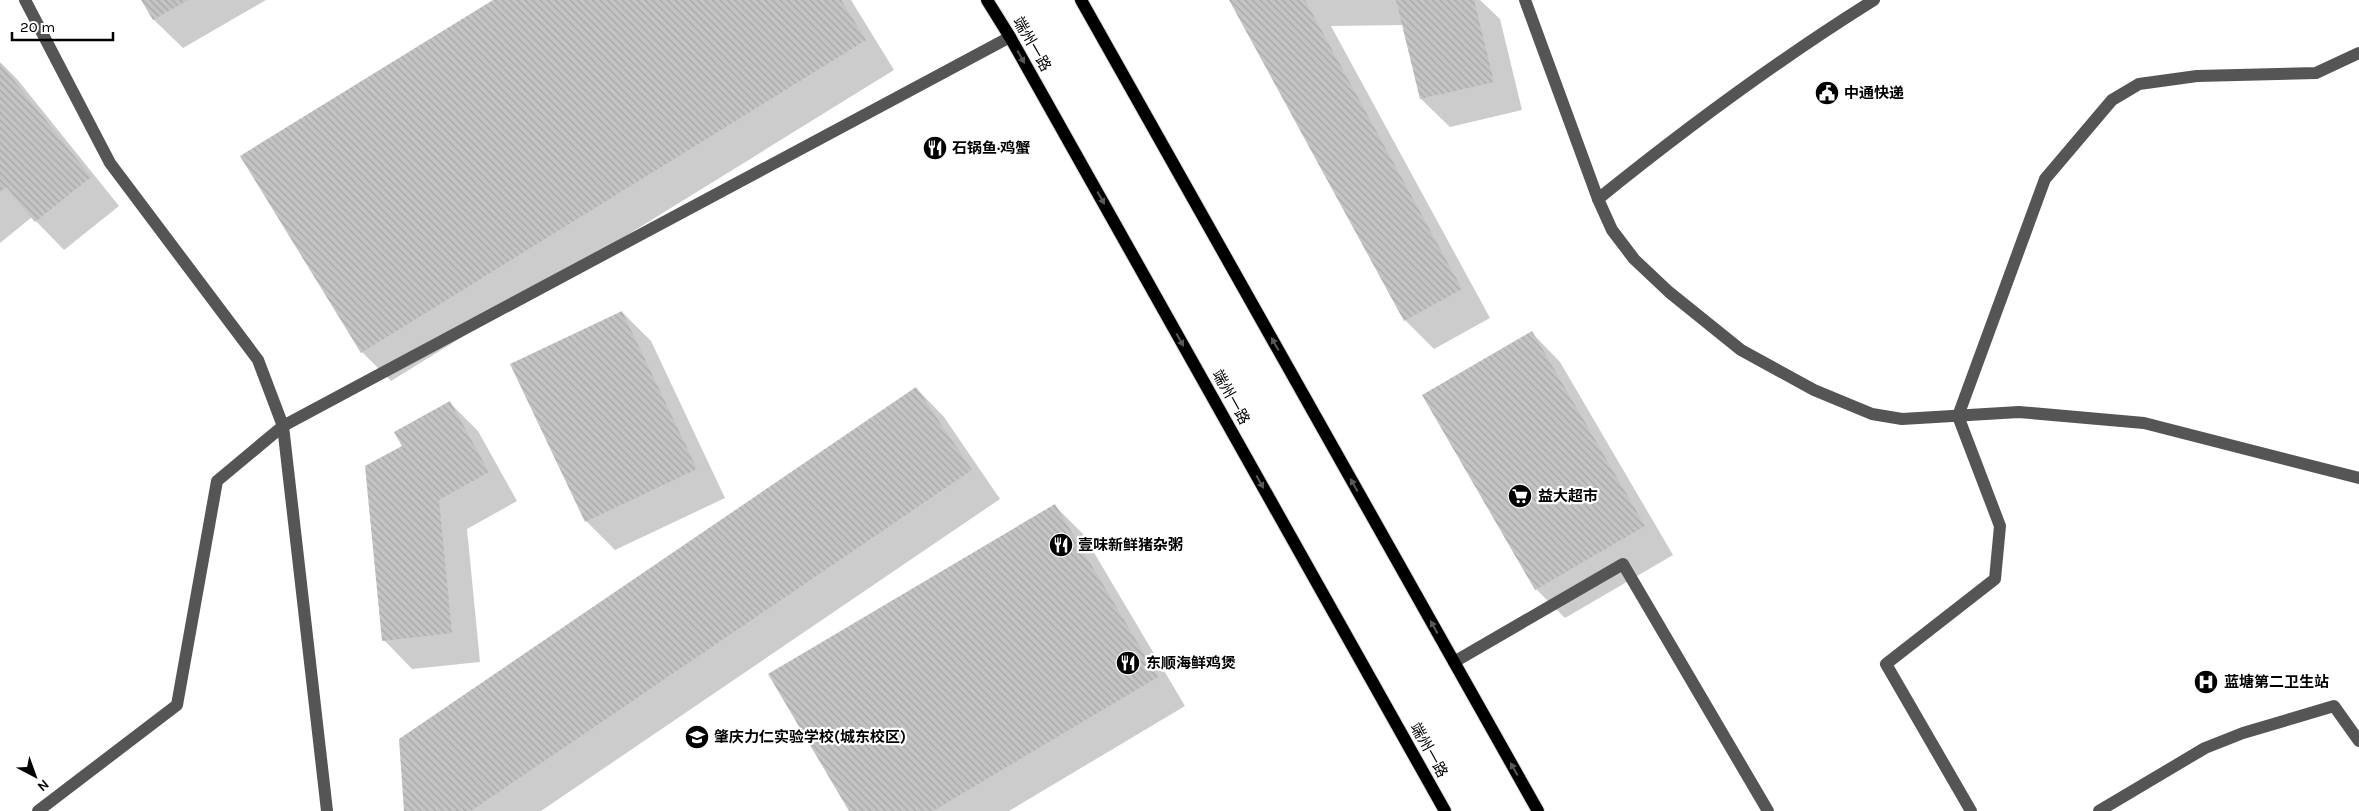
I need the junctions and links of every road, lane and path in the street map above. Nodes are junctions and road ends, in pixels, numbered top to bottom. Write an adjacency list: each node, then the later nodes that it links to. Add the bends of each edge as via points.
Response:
1 (25, 0): 10 (street, via 110,163 258,360)
2 (987, 0): 6 (main road, 端州一路)
3 (1081, 0): 12 (main road, one-way to 3)
4 (1526, 0): 8 (street)
5 (1874, 0): 8 (street, via 1811,40 1648,158)
6 (1010, 37): 10 (street); 16 (main road, 端州一路, one-way to 16)
7 (2359, 53): 9 (street, via 2316,74 2197,76 2139,84 2112,100 2045,179)
8 (1598, 199): 9 (street, via 1612,230 1634,259 1741,350 1814,390 1872,414 1902,419)
9 (1958, 416): 11 (street, via 2019,412 2144,423); 19 (street, via 2000,526 1995,579 1886,664)
10 (283, 426): 14 (street, via 217,481 177,705); 15 (street)
11 (2359, 478)
12 (1454, 662): 17 (main road, one-way to 12); 18 (street, via 1623,564)
13 (2359, 741): 20 (street, via 2334,706 2205,748)
14 (38, 811)
15 (327, 811)
16 (1445, 811)
17 (1538, 811)
18 (1768, 811)
19 (1971, 811)
20 (2099, 811)

